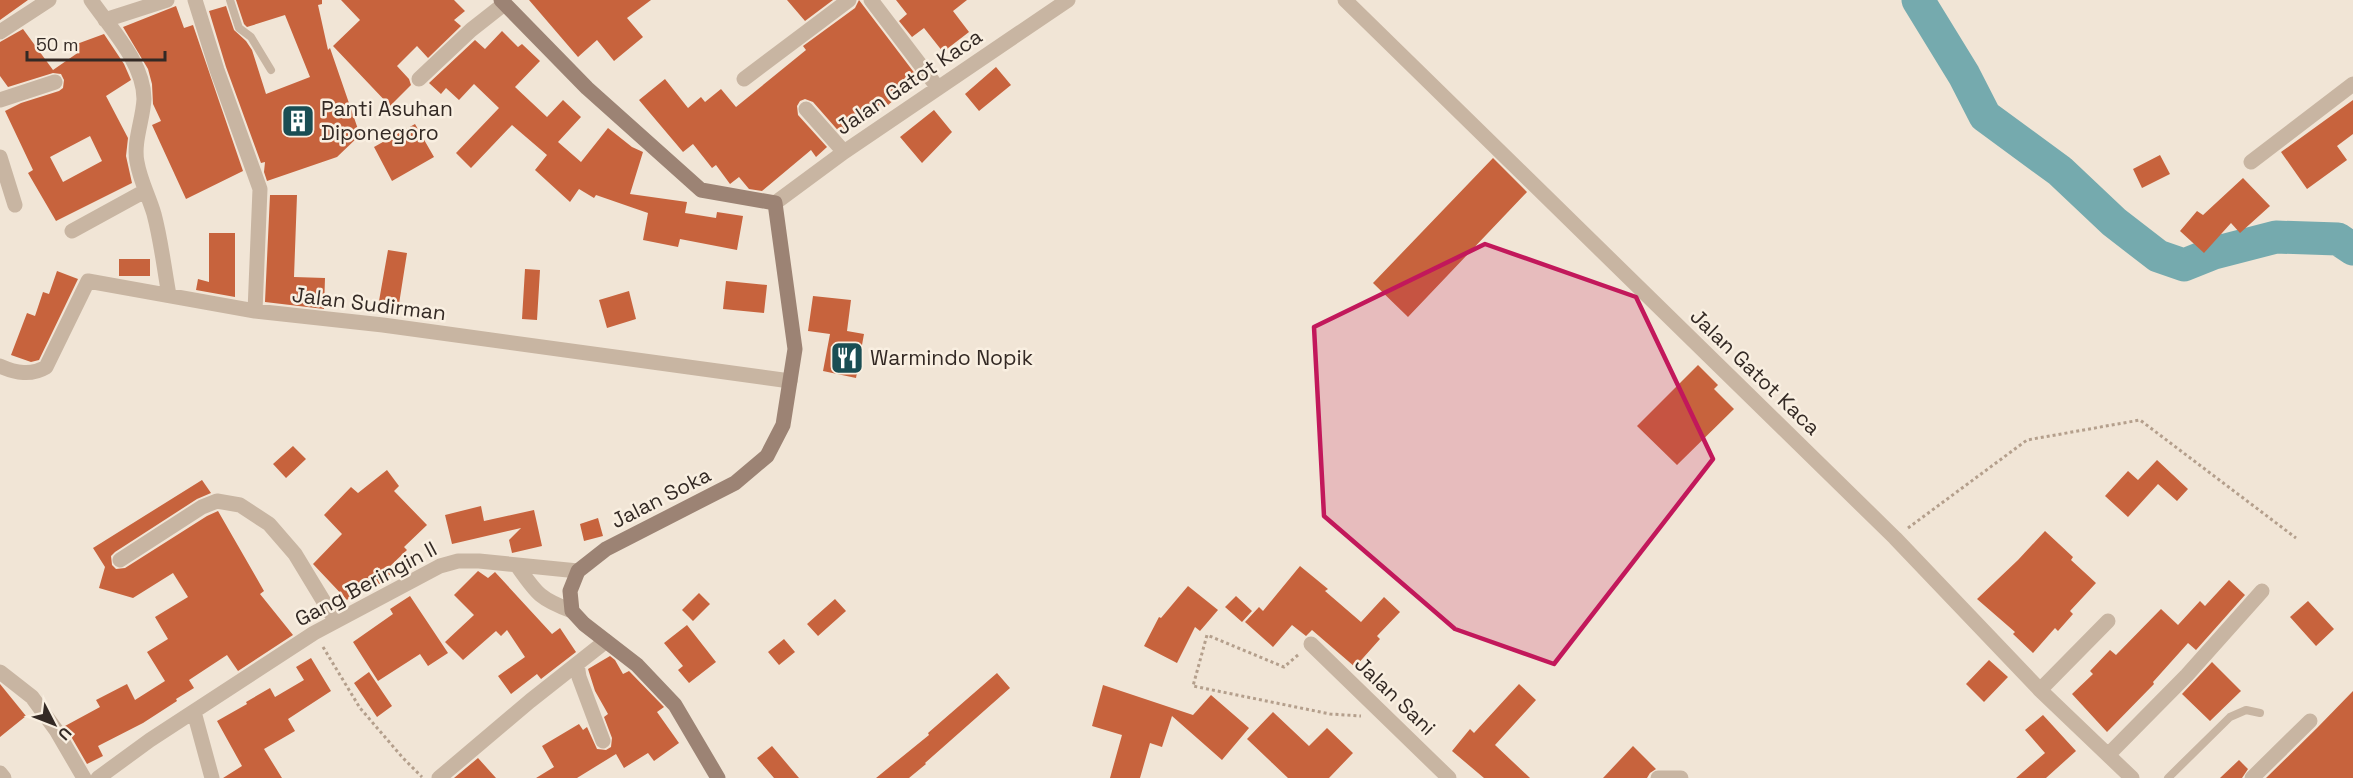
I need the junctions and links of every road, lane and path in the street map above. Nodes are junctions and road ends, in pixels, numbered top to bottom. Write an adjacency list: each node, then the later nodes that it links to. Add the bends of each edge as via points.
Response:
1 (49, 0): 12 (street)
2 (91, 0): 11 (street)
3 (166, 0): 11 (street)
4 (195, 0): 29 (street, via 260,189)
5 (230, 0): 13 (lane, via 239,28 251,37)
6 (849, 0): 15 (street)
7 (871, 0): 18 (street)
8 (1068, 0): 18 (street, Jalan Gatot Kaca)
9 (1345, 0): 32 (street, Jalan Gatot Kaca)
10 (503, 2): 14 (street); 25 (street, via 587,88 701,190)
11 (105, 20): 24 (street, via 140,76 144,99 135,150)
12 (0, 32)
13 (271, 70)
14 (419, 79)
15 (744, 79)
16 (55, 82): 19 (street)
17 (2353, 84): 23 (street)
18 (938, 88): 21 (street, Jalan Gatot Kaca)
19 (0, 100)
20 (806, 109): 21 (street)
21 (844, 152): 25 (street, Jalan Gatot Kaca)
22 (0, 157): 26 (street)
23 (2251, 162)
24 (146, 191): 27 (street); 28 (street, via 154,213)
25 (775, 203): 31 (street, Jalan Soka, via 795,349)
26 (15, 205)
27 (72, 231)
28 (169, 295): 29 (street, Jalan Sudirman); 30 (street, Jalan Sudirman, via 88,281 46,367 36,373 23,373)
29 (255, 311): 31 (street, Jalan Sudirman)
30 (0, 366)
31 (790, 381): 36 (street, Jalan Soka, via 783,425 767,456 735,483 606,549)
32 (1895, 538): 33 (path, via 2027,440 2140,420); 46 (street, Jalan Gatot Kaca)
33 (2296, 538)
34 (120, 560): 39 (street, via 202,507 217,501 240,505 269,524 295,554)
35 (518, 567): 36 (street, Gang Beringin II); 38 (street, via 549,603); 39 (street, Gang Beringin II, via 458,561 440,566)
36 (578, 571): 38 (street, via 570,591)
37 (2262, 591): 52 (street)
38 (572, 611): 42 (street)
39 (336, 620): 41 (street, Gang Beringin II)
40 (2108, 621): 46 (street)
41 (314, 633): 47 (street, Gang Beringin II); 58 (path, via 360,708)
42 (606, 641): 44 (street); 60 (street, via 637,665 675,705)
43 (1311, 644): 49 (street, Jalan Sani); 49 (path, via 1284,667 1207,636 1192,686 1330,714)
44 (577, 664): 51 (street); 59 (street)
45 (0, 672): 55 (street, via 32,697)
46 (2040, 690): 52 (street, Jalan Gatot Kaca)
47 (194, 712): 56 (street, Gang Beringin II); 57 (street)
48 (2260, 713): 65 (lane, via 2246,710 2230,717)
49 (1387, 718): 61 (street, Jalan Sani)
50 (2310, 721): 66 (street)
51 (603, 741)
52 (2108, 755): 64 (street, Jalan Gatot Kaca)
53 (0, 773): 54 (street)
54 (4, 778)
55 (84, 778)
56 (98, 778)
57 (212, 778)
58 (424, 778)
59 (439, 778)
60 (718, 778)
61 (1449, 778)
62 (1658, 778): 63 (street)
63 (1681, 778)
64 (2132, 778)
65 (2168, 778)
66 (2252, 778)

